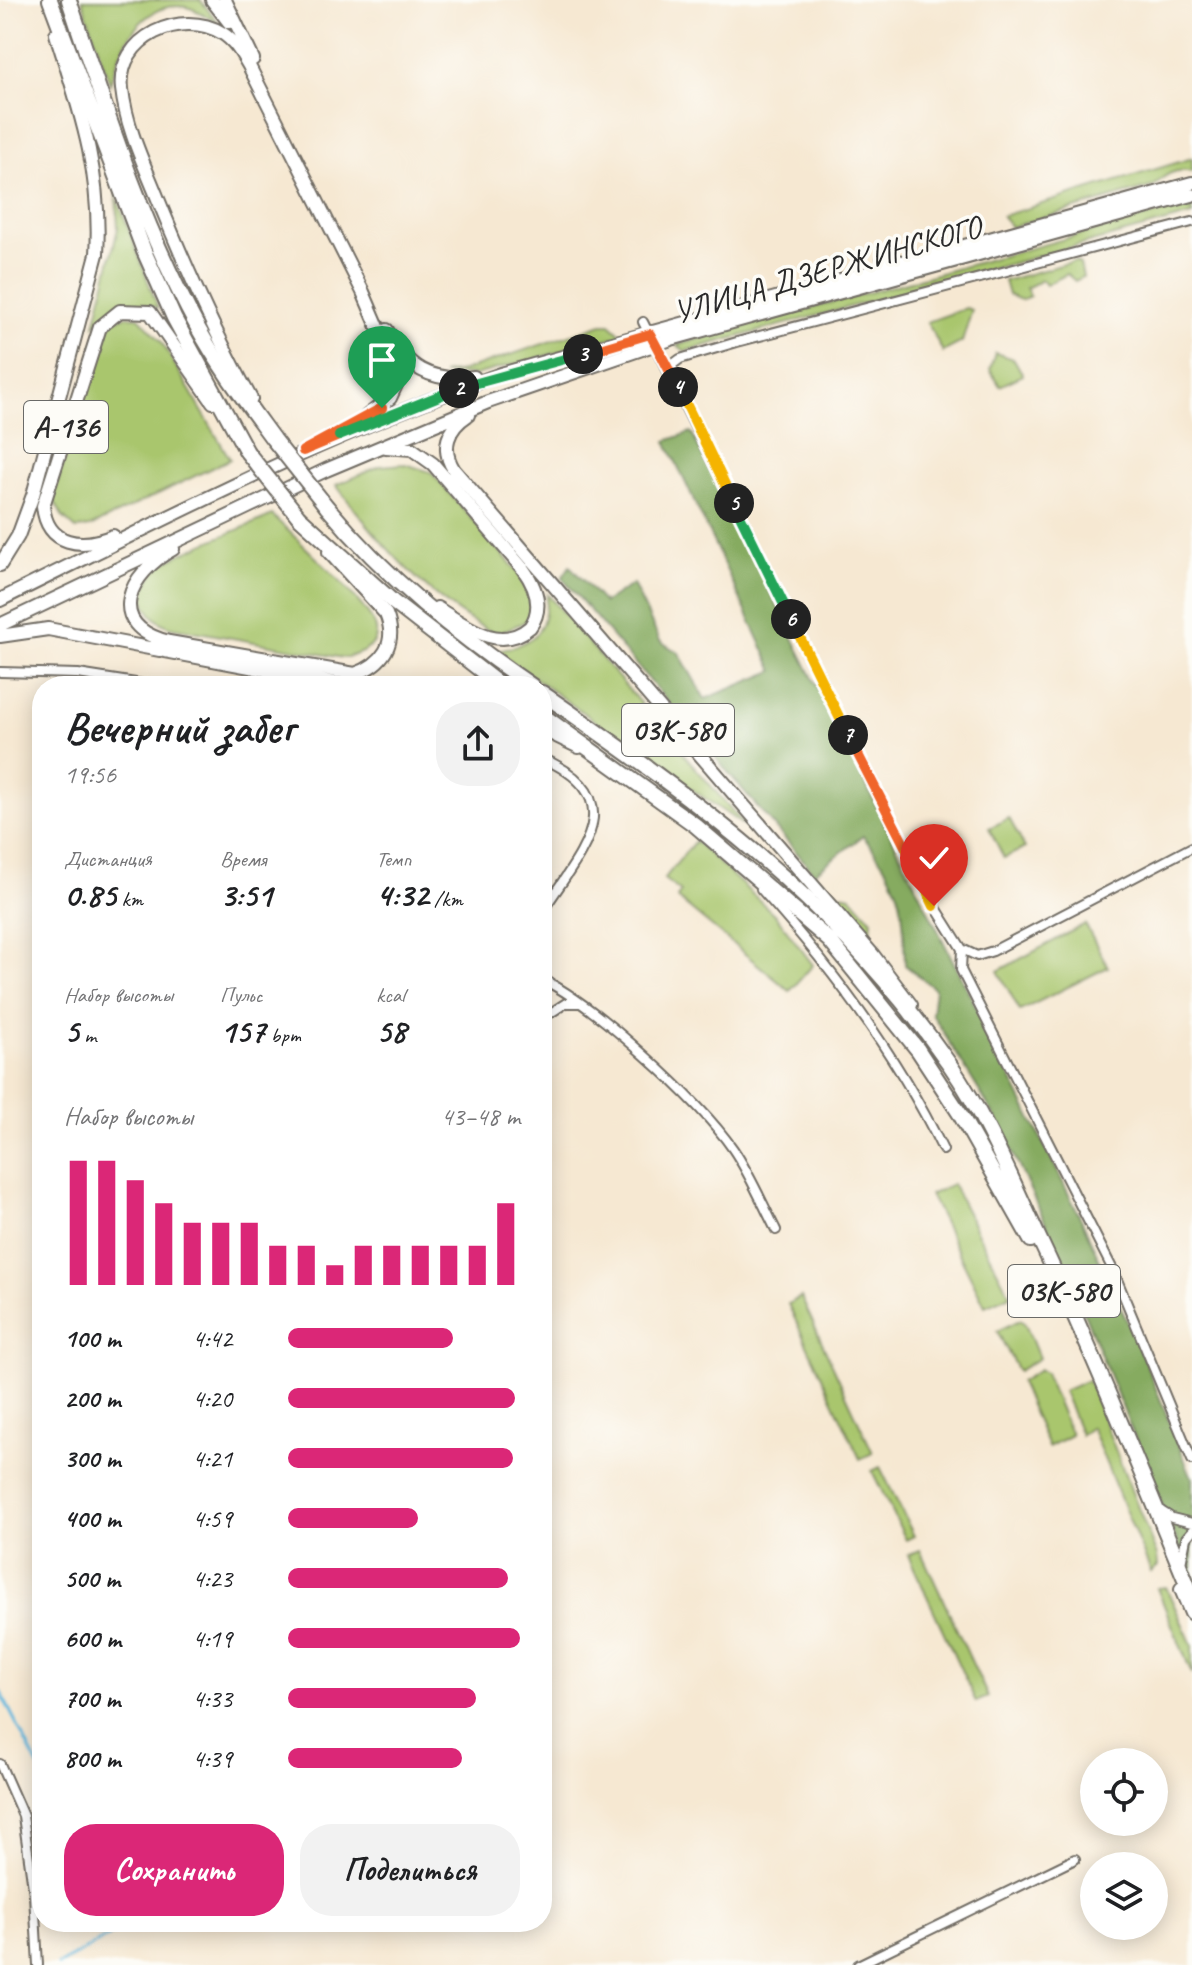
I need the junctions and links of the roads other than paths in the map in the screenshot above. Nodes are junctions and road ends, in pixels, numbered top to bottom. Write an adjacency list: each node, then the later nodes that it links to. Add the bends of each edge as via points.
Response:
1 (49, 0): 17 (highway, А-136, via 144,251); 23 (main road, А-136, via 89,136 97,254 33,495)
2 (69, 0): 16 (highway, via 163,256 224,372)
3 (212, 0): 5 (main road)
4 (225, 0): 5 (main road)
5 (252, 58): 14 (main road, via 399,352 431,377)
6 (1192, 183): 10 (main road, УЛИЦА ДЗЕРЖИНСКОГО)
7 (1192, 195): 12 (main road, УЛИЦА ДЗЕРЖИНСКОГО)
8 (1192, 222): 13 (street, УЛИЦА ДЗЕРЖИНСКОГО, via 737,342 680,359)
9 (881, 258): 10 (street)
10 (913, 261): 12 (main road, УЛИЦА ДЗЕРЖИНСКОГО)
11 (643, 322): 12 (street)
12 (653, 339): 13 (street); 14 (main road, УЛИЦА ДЗЕРЖИНСКОГО); 15 (main road, УЛИЦА ДЗЕРЖИНСКОГО / 03К-580)
13 (668, 368): 41 (street, via 928,895)
14 (501, 374): 18 (main road, УЛИЦА ДЗЕРЖИНСКОГО)
15 (488, 402): 19 (main road, УЛИЦА ДЗЕРЖИНСКОГО / 03К-580); 45 (main road, 03К-580, via 449,433 447,455 454,470 873,955)
16 (270, 435): 18 (main road, via 203,311 124,102 127,59 138,44 166,27 202,25 238,48 363,292 394,364 396,385 382,408); 24 (highway, bridge, via 327,507)
17 (237, 438): 20 (main road, А-136, via 155,316 137,309 120,311 105,320 93,339 44,498 45,520 59,538 91,544); 22 (highway, А-136, bridge)
18 (303, 451): 20 (main road, УЛИЦА ДЗЕРЖИНСКОГО)
19 (368, 452): 21 (main road, УЛИЦА ДЗЕРЖИНСКОГО / 03К-580); 24 (main road, via 405,447 433,464 523,569 535,588 537,612 526,631 494,638)
20 (241, 481): 25 (main road, УЛИЦА ДЗЕРЖИНСКОГО)
21 (226, 520): 22 (main road, via 141,571 129,598 141,627 169,642 346,673 366,670 388,649 391,626); 26 (main road, УЛИЦА ДЗЕРЖИНСКОГО / 03К-580)
22 (312, 531): 31 (highway)
23 (0, 565)
24 (404, 588): 32 (highway)
25 (0, 600)
26 (0, 625)
27 (0, 636): 30 (main road, via 48,629)
28 (0, 672): 29 (street)
29 (91, 676)
30 (297, 676)
31 (488, 676)
32 (518, 676)
33 (552, 700): 45 (highway, 03К-580, via 704,808 795,885 880,975)
34 (552, 722): 36 (highway)
35 (552, 734): 36 (main road)
36 (608, 762): 38 (highway, 03К-580)
37 (552, 764): 40 (street, via 580,779 594,815 582,850)
38 (716, 842): 46 (street, via 816,952 852,1000); 54 (highway, 03К-580, via 830,941 918,1050 960,1114 1037,1251)
39 (1192, 847): 41 (street, via 993,951 977,956)
40 (552, 896)
41 (962, 949): 48 (street, via 961,970 1107,1256)
42 (552, 985): 43 (street)
43 (583, 1004): 44 (street, via 571,1001); 47 (street, via 721,1133)
44 (552, 1013)
45 (949, 1064): 49 (highway, 03К-580, via 1003,1159)
46 (943, 1150)
47 (776, 1230)
48 (1192, 1460)
49 (1154, 1507): 50 (street); 52 (highway, 03К-580)
50 (1192, 1523)
51 (1192, 1531): 52 (street, via 1181,1558)
52 (1182, 1572): 53 (highway, 03К-580)
53 (1192, 1596)
54 (1192, 1613)
55 (0, 1764): 57 (street, via 23,1816)
56 (1075, 1859): 60 (street)
57 (32, 1881)
58 (36, 1932): 59 (street)
59 (38, 1965)
60 (858, 1965)

